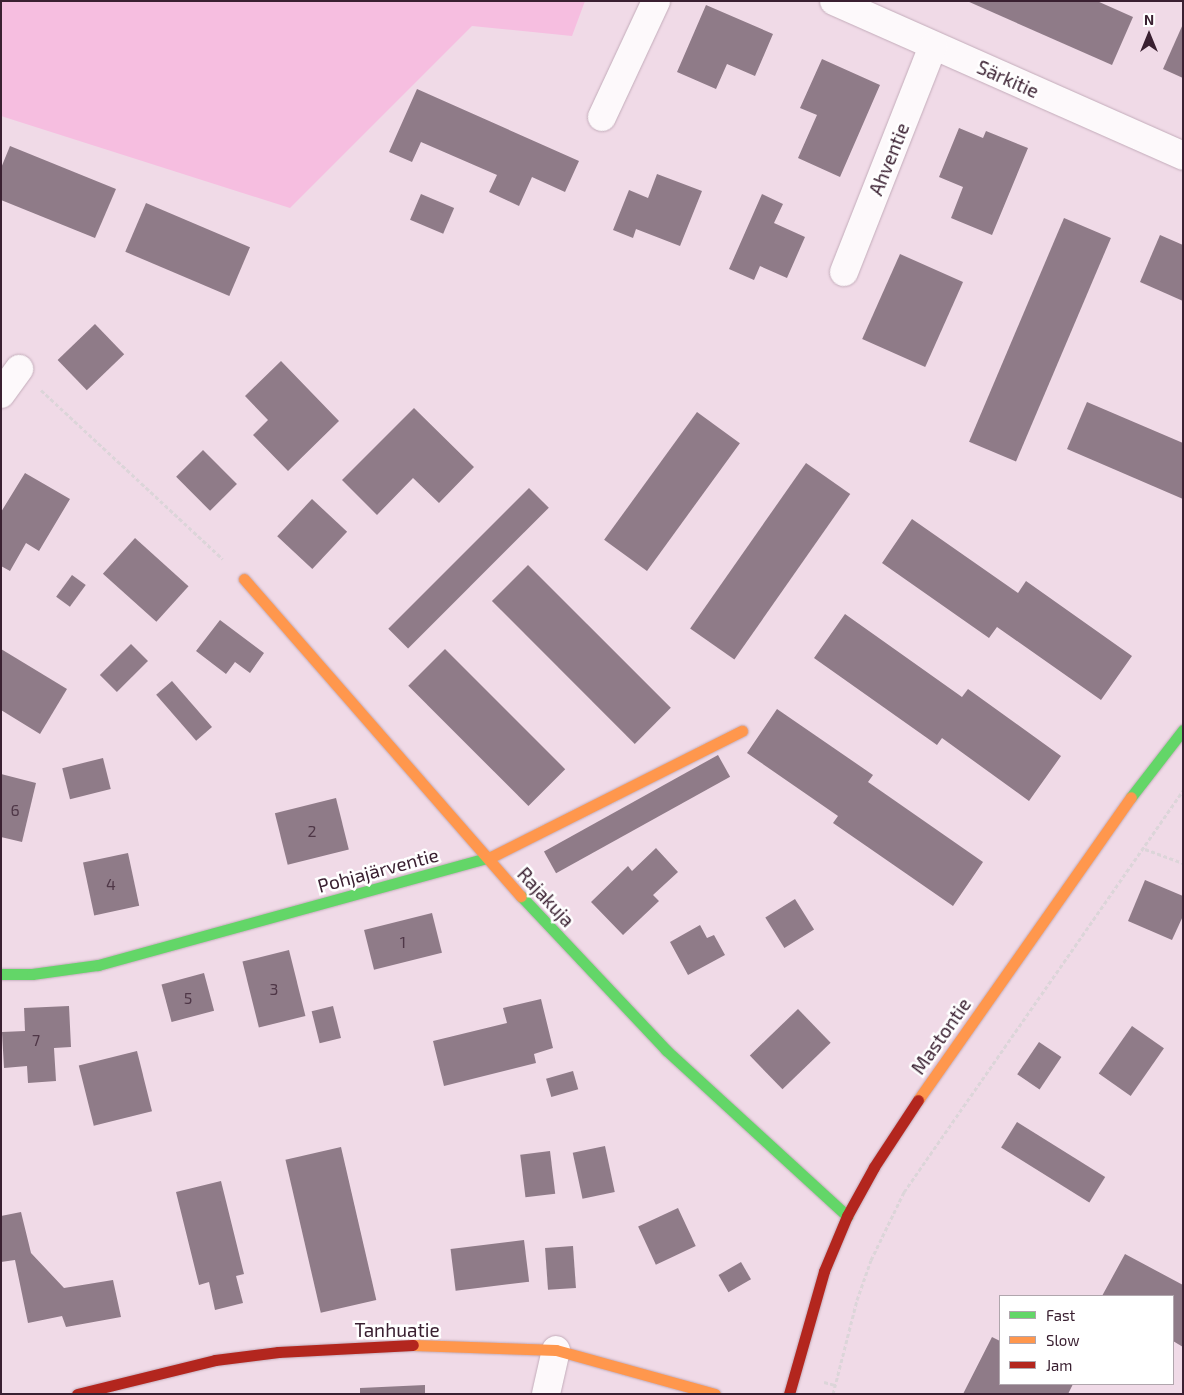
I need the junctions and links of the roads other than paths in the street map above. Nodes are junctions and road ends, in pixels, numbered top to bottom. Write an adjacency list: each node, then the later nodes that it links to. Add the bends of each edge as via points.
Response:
1 (656, 1): 4 (street)
2 (834, 1): 3 (street, Särkitie)
3 (933, 46): 5 (street, Särkitie); 6 (street, Ahventie)
4 (602, 118)
5 (1183, 156)
6 (844, 272)
7 (19, 369): 8 (street)
8 (1, 394)
9 (244, 578): 12 (street, Rajakuja)
10 (742, 730): 12 (street, Pohjajärventie)
11 (1183, 730): 14 (street, Mastontie, via 1149,772 936,1073 874,1167)
12 (486, 859): 13 (street, Pohjajärventie, via 98,965 32,974); 14 (street, Rajakuja, via 666,1050)
13 (1, 974)
14 (847, 1216): 19 (street, Mastontie, via 824,1271)
15 (556, 1350): 16 (street, Tanhuatie, via 400,1345 278,1352 215,1360); 17 (street); 18 (street, Tanhuatie)
16 (77, 1394)
17 (546, 1394)
18 (715, 1394)
19 (789, 1394)

